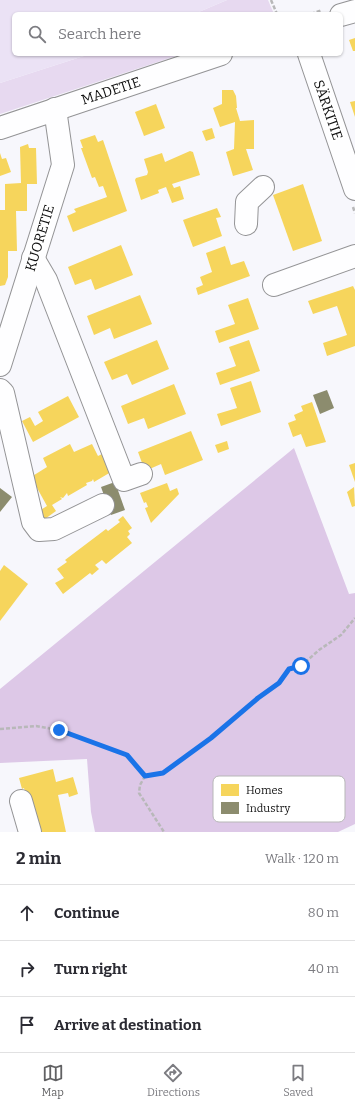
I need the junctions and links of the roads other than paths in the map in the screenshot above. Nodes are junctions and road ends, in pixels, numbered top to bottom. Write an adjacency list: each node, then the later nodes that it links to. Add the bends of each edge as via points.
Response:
1 (355, 11): 2 (street)
2 (343, 14)
3 (215, 56): 5 (street, MADETIE)
4 (311, 56): 8 (street, SÄRKITIE)
5 (55, 109): 6 (street, MADETIE); 11 (street, KUORETIE, via 62,165)
6 (0, 128)
7 (263, 188): 9 (street, via 246,202)
8 (355, 189)
9 (246, 224)
10 (355, 256): 12 (street)
11 (33, 258): 13 (street, KUORETIE); 15 (street, via 46,280 124,480)
12 (274, 285)
13 (0, 365)
14 (0, 390): 16 (street, via 3,392 33,522 39,530 54,529)
15 (141, 474)
16 (103, 505)
17 (21, 801): 18 (street)
18 (30, 832)

